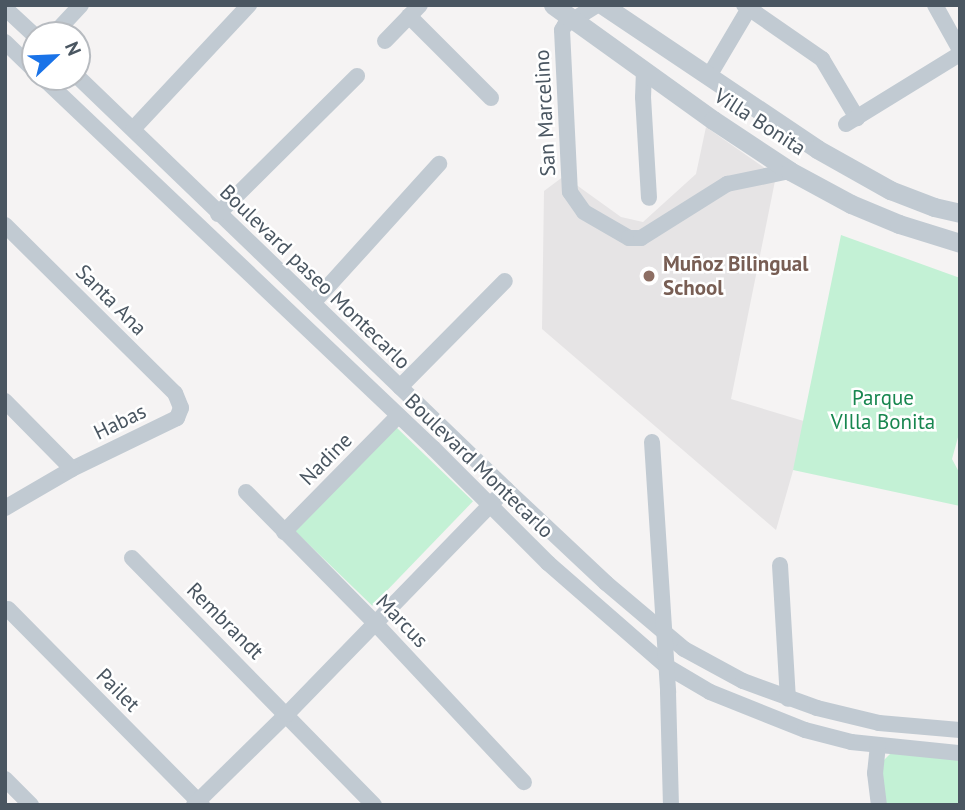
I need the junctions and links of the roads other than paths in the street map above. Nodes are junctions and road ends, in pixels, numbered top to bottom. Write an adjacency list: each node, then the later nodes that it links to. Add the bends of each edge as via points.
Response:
1 (81, 5): 11 (street)
2 (249, 5): 23 (street)
3 (553, 5): 10 (street, Villa Bonita)
4 (597, 5): 10 (street)
5 (603, 5): 19 (street, Villa Bonita)
6 (935, 5): 15 (street)
7 (748, 6): 15 (street, via 822,59 832,71 852,121); 19 (street)
8 (5, 8): 12 (street)
9 (415, 11): 13 (street); 22 (street)
10 (573, 19): 17 (street, Villa Bonita); 25 (street, San Marcelino, via 562,30 570,192 584,212 629,237 641,238 727,184)
11 (66, 21)
12 (21, 23)
13 (385, 41)
14 (5, 42): 16 (street)
15 (960, 52)
16 (21, 54)
17 (644, 70): 25 (street, Villa Bonita); 26 (street)
18 (357, 76): 27 (street)
19 (709, 76): 28 (street, Villa Bonita, via 817,149 890,190)
20 (91, 88): 23 (street, Boulevard paseo Montecarlo)
21 (56, 91): 36 (street, Boulevard Montecarlo)
22 (491, 98)
23 (135, 126): 27 (street, Boulevard paseo Montecarlo)
24 (439, 164): 32 (street)
25 (790, 171): 30 (street, Villa Bonita, via 875,214)
26 (649, 198)
27 (221, 211): 32 (street, Boulevard paseo Montecarlo)
28 (960, 213)
29 (5, 225): 35 (street, Santa Ana, via 175,393)
30 (960, 243)
31 (505, 281): 33 (street)
32 (316, 300): 33 (street, Boulevard paseo Montecarlo)
33 (404, 383): 39 (street, Boulevard paseo Montecarlo)
34 (5, 401): 38 (street)
35 (181, 408): 38 (street, Habas, via 177,418)
36 (398, 416): 41 (street, Boulevard Montecarlo); 43 (street, Nadine)
37 (652, 442): 48 (street)
38 (72, 469): 42 (street, Habas)
39 (507, 490): 41 (street); 48 (street, Boulevard paseo Montecarlo)
40 (246, 492): 43 (street, Marcus)
41 (489, 505): 47 (street); 49 (street, Boulevard Montecarlo)
42 (5, 508)
43 (284, 532): 47 (street, Marcus)
44 (132, 558): 51 (street, Rembrandt)
45 (780, 565): 50 (street)
46 (8, 609): 57 (street, Pailet)
47 (375, 623): 51 (street); 56 (street, Marcus)
48 (665, 634): 49 (street); 50 (street, Boulevard paseo Montecarlo, via 711,665)
49 (666, 666): 53 (street, Boulevard Montecarlo, via 710,692 805,730); 60 (street)
50 (788, 699): 52 (street, Boulevard paseo Montecarlo, via 879,723)
51 (287, 714): 57 (street); 59 (street, Rembrandt)
52 (960, 730)
53 (878, 745): 54 (street, Boulevard Montecarlo); 61 (street)
54 (960, 753)
55 (5, 779): 58 (street)
56 (524, 782)
57 (198, 803)
58 (31, 805)
59 (374, 805)
60 (671, 805)
61 (879, 805)

